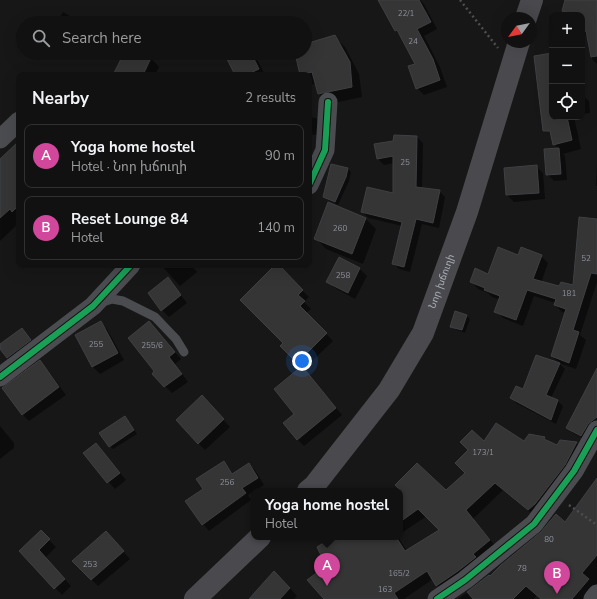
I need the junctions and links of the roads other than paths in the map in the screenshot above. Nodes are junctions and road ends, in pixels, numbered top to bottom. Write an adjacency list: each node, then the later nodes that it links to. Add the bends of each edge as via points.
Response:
1 (532, 0): 2 (main road)
2 (528, 12)
3 (517, 48): 13 (main road, Նոր խճուղի, via 467,212 423,333 389,390)
4 (328, 102): 7 (street, via 326,150)
5 (16, 124): 6 (street)
6 (0, 139)
7 (312, 179)
8 (128, 268): 9 (street)
9 (93, 306): 10 (lane, via 112,299 144,311 155,317 176,339); 11 (street)
10 (184, 352)
11 (0, 377)
12 (597, 430): 17 (street, via 574,471 534,524 465,580)
13 (312, 488)
14 (257, 540): 16 (main road)
15 (597, 594): 18 (street)
16 (195, 599)
17 (437, 599)
18 (593, 599)

